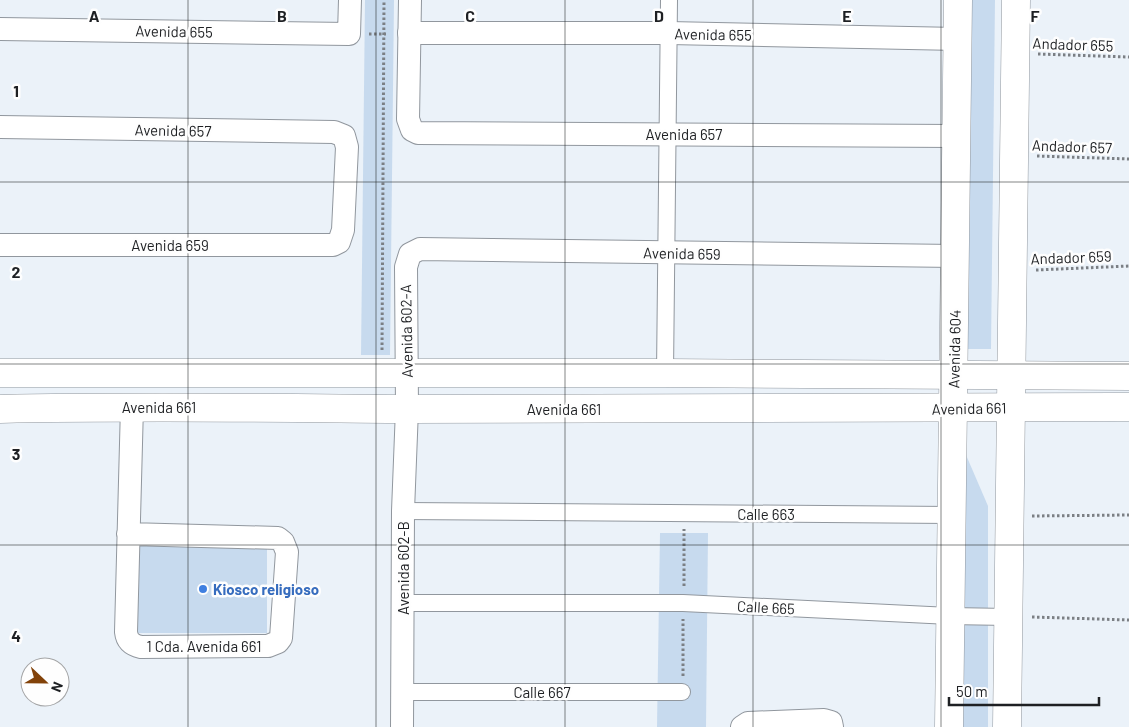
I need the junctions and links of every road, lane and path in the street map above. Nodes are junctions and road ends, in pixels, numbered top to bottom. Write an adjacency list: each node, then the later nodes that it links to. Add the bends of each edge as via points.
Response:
1 (350, 0): 10 (street)
2 (384, 0): 11 (path)
3 (410, 0): 8 (street)
4 (669, 0): 9 (street)
5 (958, 0): 12 (street, Avenida 604)
6 (1016, 0): 13 (street)
7 (0, 29): 10 (street, Avenida 655)
8 (409, 33): 9 (street, Avenida 655); 11 (path); 16 (street, Avenida 657, via 408,119 412,130 423,134)
9 (669, 33): 12 (street, Avenida 655); 16 (street)
10 (349, 34): 11 (path)
11 (384, 34): 28 (path)
12 (958, 39): 17 (street, Avenida 604)
13 (1015, 54): 14 (path, Andador 655); 18 (street)
14 (1129, 58)
15 (0, 127): 20 (street, Avenida 657, via 334,132 344,136 347,147 343,230)
16 (668, 134): 17 (street, Avenida 657); 22 (street)
17 (956, 136): 24 (street, Avenida 604)
18 (1014, 155): 19 (path, Andador 657); 26 (street)
19 (1129, 159)
20 (339, 242): 21 (street, Avenida 659, via 328,246)
21 (0, 245)
22 (666, 253): 23 (street, Avenida 659, via 420,249); 24 (street, Avenida 659); 29 (street)
23 (410, 254): 28 (street, Avenida 602-A)
24 (955, 256): 30 (street, Avenida 604)
25 (1129, 266): 26 (path, Andador 659)
26 (1013, 271): 31 (street)
27 (0, 373): 28 (street)
28 (394, 373): 29 (street); 37 (street, Avenida 602-A)
29 (665, 373): 30 (street)
30 (953, 375): 31 (street); 38 (street, Avenida 604)
31 (1011, 376): 32 (street); 35 (street)
32 (1129, 376)
33 (132, 406): 36 (street, Avenida 661); 37 (street, Avenida 661); 43 (street)
34 (1129, 407): 35 (street, Avenida 661)
35 (1011, 408): 38 (street, Avenida 661); 42 (street)
36 (0, 409)
37 (407, 409): 38 (street, Avenida 661); 39 (street, Avenida 602-B)
38 (953, 409): 40 (street, Avenida 604)
39 (403, 511): 40 (street, Calle 663); 44 (street, Avenida 602-B)
40 (952, 515): 45 (street, Avenida 604)
41 (1129, 515): 42 (path)
42 (1010, 516): 46 (street)
43 (128, 534): 43 (street, 1 Cda. Avenida 661, via 278,538 286,552 281,638 268,646 135,646 126,632)
44 (402, 603): 45 (street, Calle 665, via 683,603); 48 (street, Avenida 602-B)
45 (950, 616): 46 (street, Calle 665); 53 (street, Avenida 604)
46 (1008, 617): 47 (path); 54 (street)
47 (1129, 620)
48 (402, 692): 49 (street, Calle 667); 51 (street, Avenida 602-B)
49 (682, 692)
50 (743, 726): 52 (street, via 748,723 824,720)
51 (402, 727)
52 (832, 727)
53 (949, 727)
54 (1007, 727)

